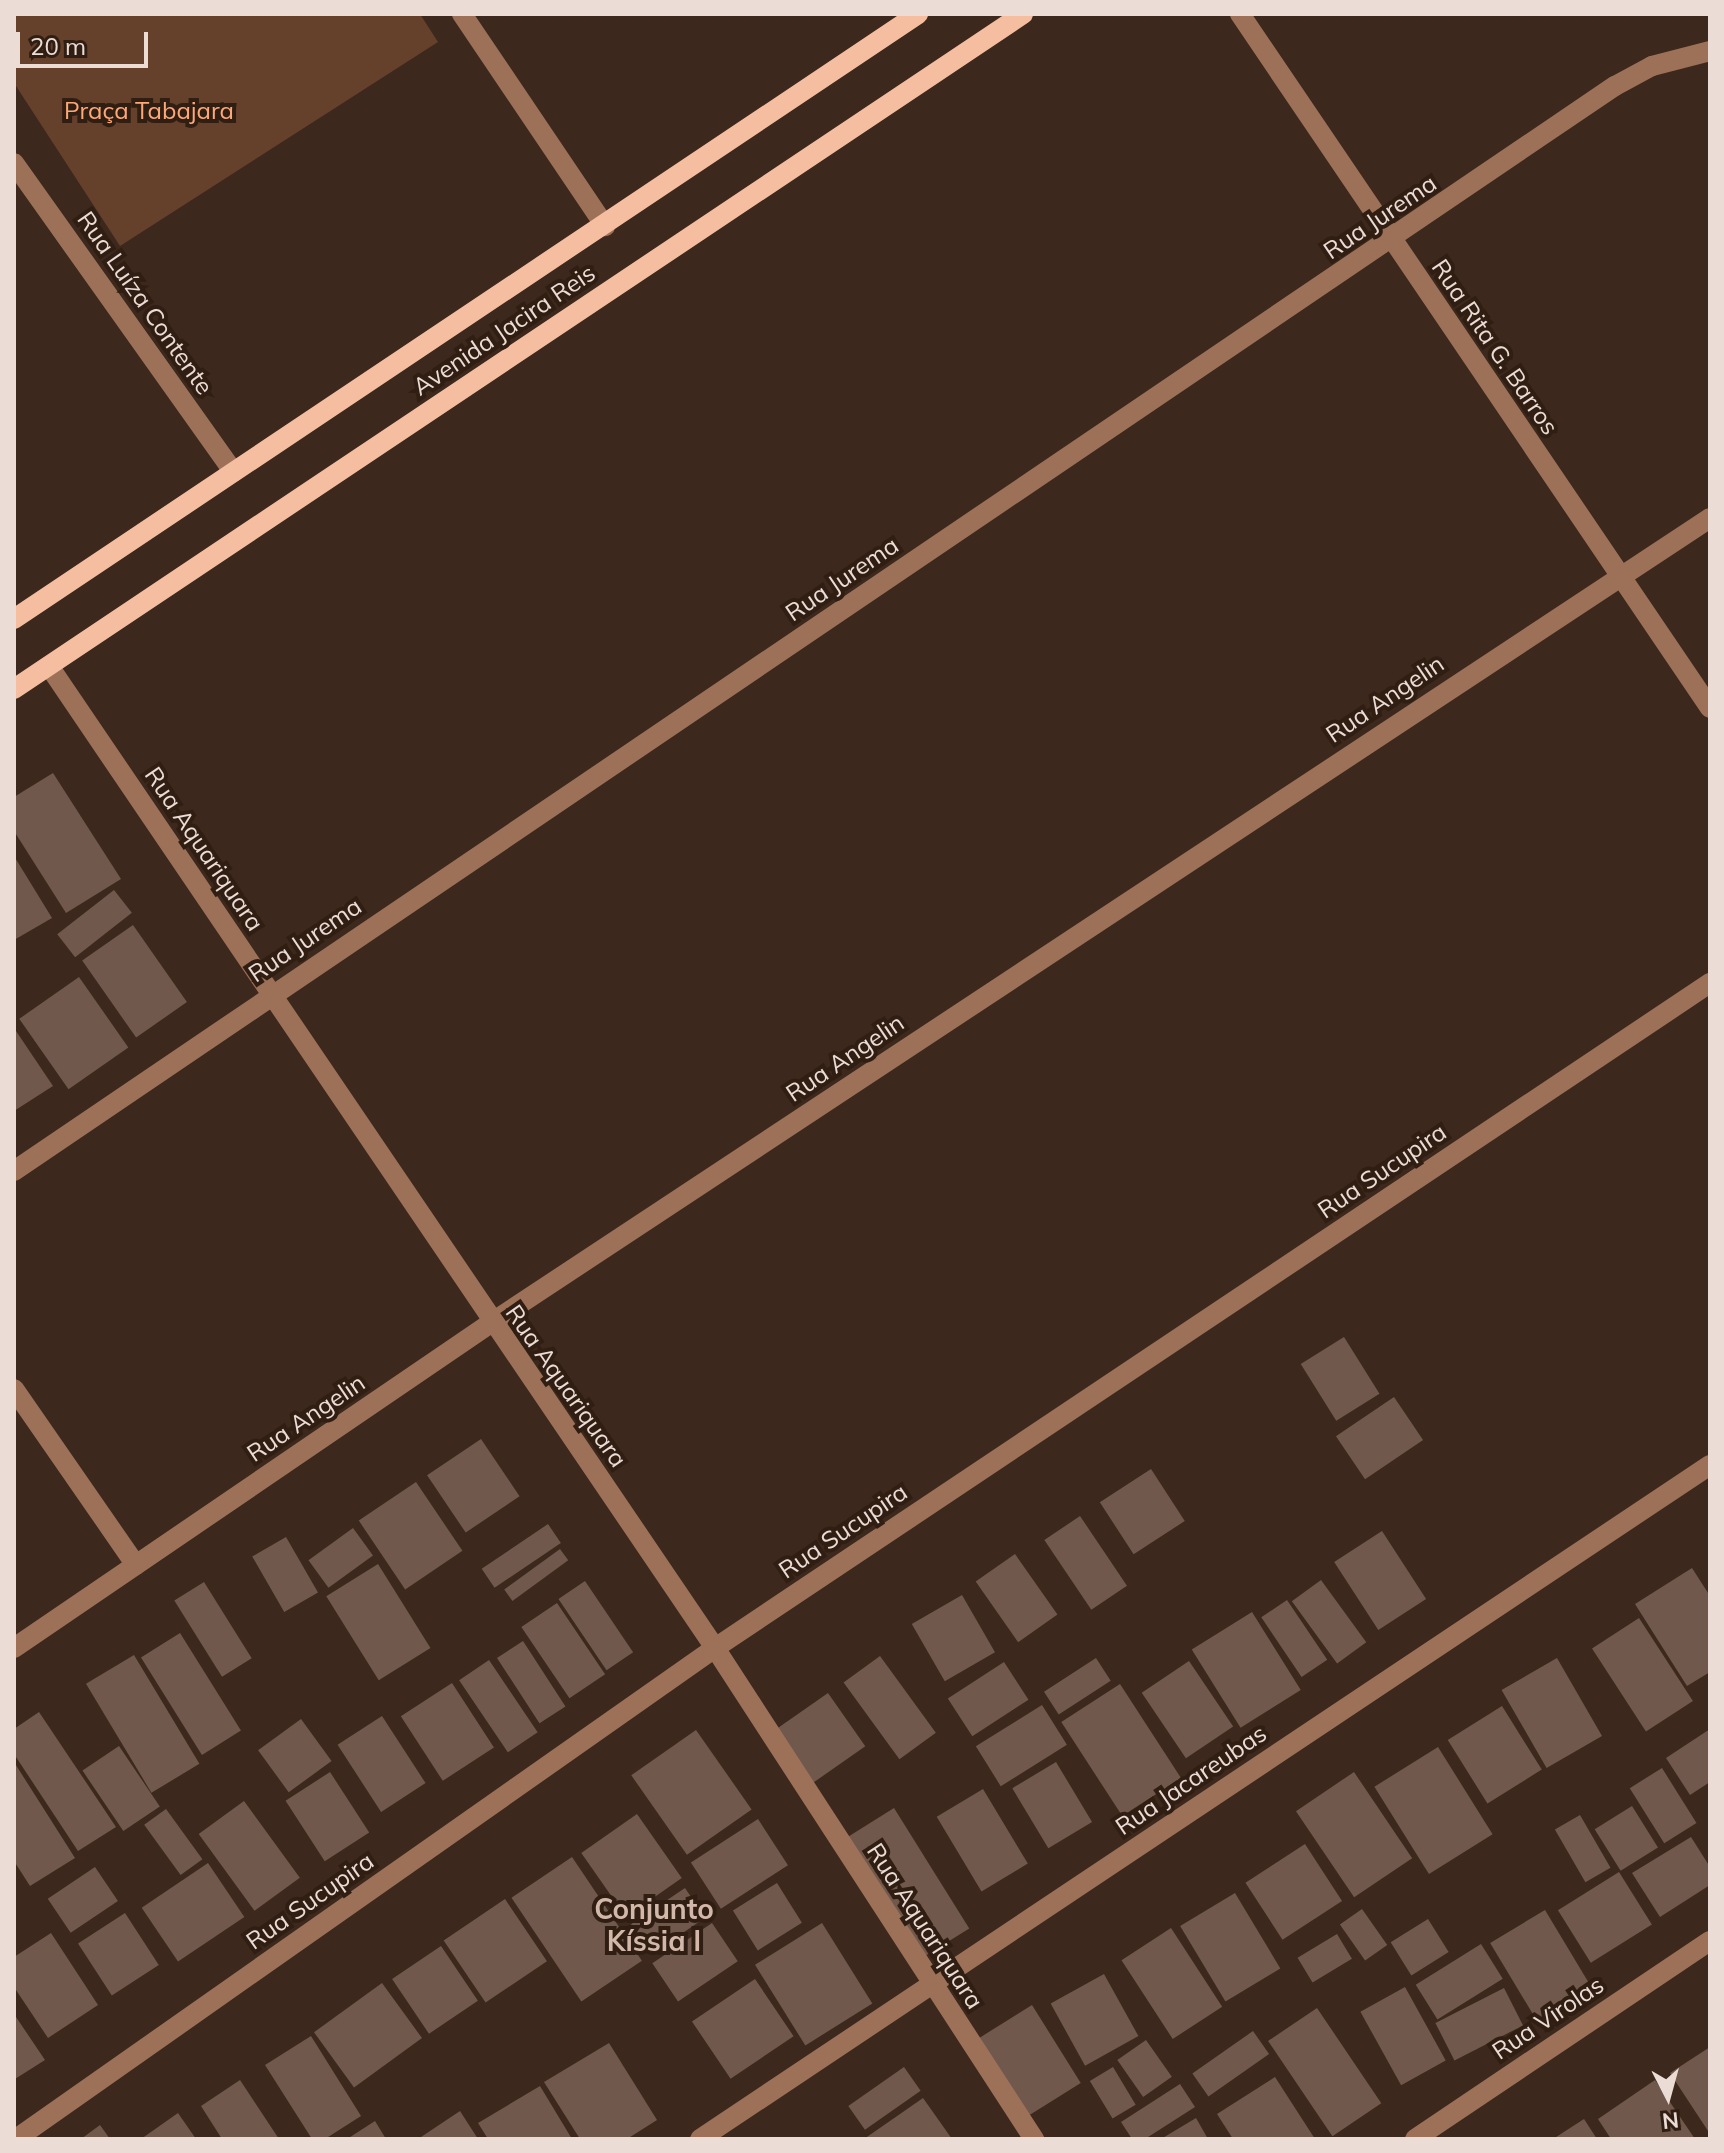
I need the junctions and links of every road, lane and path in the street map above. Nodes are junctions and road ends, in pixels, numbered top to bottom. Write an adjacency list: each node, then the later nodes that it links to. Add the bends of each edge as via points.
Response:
1 (462, 14): 7 (street)
2 (918, 14): 7 (main road, Avenida Jacira Reis)
3 (1023, 14): 13 (main road, Avenida Jacira Reis)
4 (1240, 14): 8 (street, Rua Rita G. Barros)
5 (1710, 51): 8 (street, Rua Jurema, via 1652,66 1615,86)
6 (14, 163): 9 (street, Rua Luíza Contente)
7 (605, 226): 9 (main road, Avenida Jacira Reis)
8 (1392, 241): 11 (street, Rua Rita G. Barros); 17 (street, Rua Jurema)
9 (234, 472): 12 (main road, Avenida Jacira Reis)
10 (1710, 518): 11 (street, Rua Angelin)
11 (1618, 576): 15 (street, Rua Rita G. Barros); 19 (street, Rua Angelin)
12 (14, 619)
13 (49, 666): 14 (main road, Avenida Jacira Reis); 17 (street, Rua Aquariquara)
14 (14, 689)
15 (1710, 708)
16 (1710, 983): 24 (street, Rua Sucupira)
17 (271, 994): 18 (street, Rua Jurema); 19 (street, Rua Aquariquara)
18 (14, 1171)
19 (491, 1323): 22 (street, Rua Angelin); 24 (street, Rua Aquariquara)
20 (14, 1389): 22 (street)
21 (1710, 1465): 26 (street, Rua Jacareubas)
22 (136, 1565): 23 (street, Rua Angelin)
23 (14, 1648)
24 (715, 1648): 26 (street, Rua Aquariquara); 27 (street, Rua Sucupira)
25 (1710, 1941): 30 (street, Rua Virolas)
26 (930, 1985): 28 (street, Rua Jacareubas); 29 (street, Rua Aquariquara)
27 (16, 2139)
28 (700, 2139)
29 (1034, 2139)
30 (1415, 2139)

